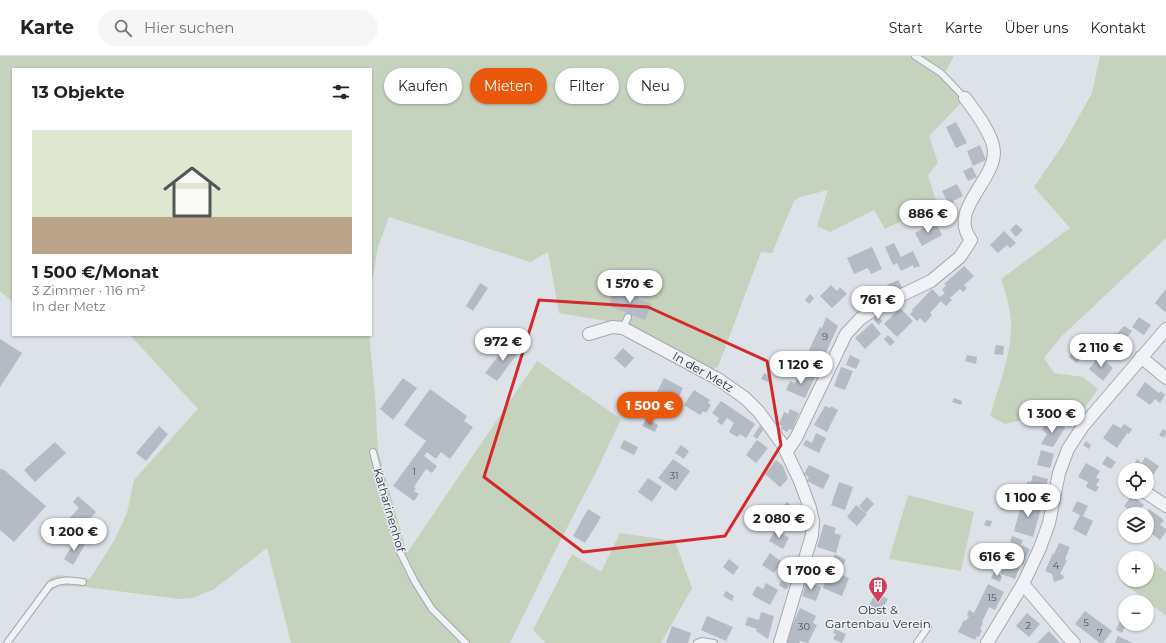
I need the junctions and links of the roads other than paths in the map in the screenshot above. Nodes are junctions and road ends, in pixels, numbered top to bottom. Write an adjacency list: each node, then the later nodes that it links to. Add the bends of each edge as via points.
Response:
1 (915, 56): 2 (lane, via 941,72)
2 (966, 98): 9 (street, via 988,131 994,152 991,167 966,210 966,234 971,240 960,257 931,282 879,306 860,319 846,334 796,438)
3 (628, 317): 4 (lane)
4 (623, 328): 6 (street, via 612,327); 9 (street, In der Metz, via 730,386 759,412)
5 (1166, 329): 7 (street)
6 (589, 334)
7 (1141, 357): 8 (street); 14 (street, via 1083,426 1068,449 1059,473 1049,523)
8 (1166, 378)
9 (787, 451): 20 (street, In der Metz, via 813,521 812,535)
10 (373, 452): 17 (lane, Katharinenhof, via 399,550 414,582 432,609)
11 (1154, 498): 12 (street)
12 (1166, 506)
13 (83, 582): 16 (lane, via 58,581 50,585)
14 (1023, 584): 22 (street); 23 (street)
15 (928, 627): 21 (lane)
16 (7, 643)
17 (466, 643)
18 (697, 643): 19 (lane)
19 (714, 643)
20 (780, 643)
21 (917, 643)
22 (987, 643)
23 (1074, 643)

